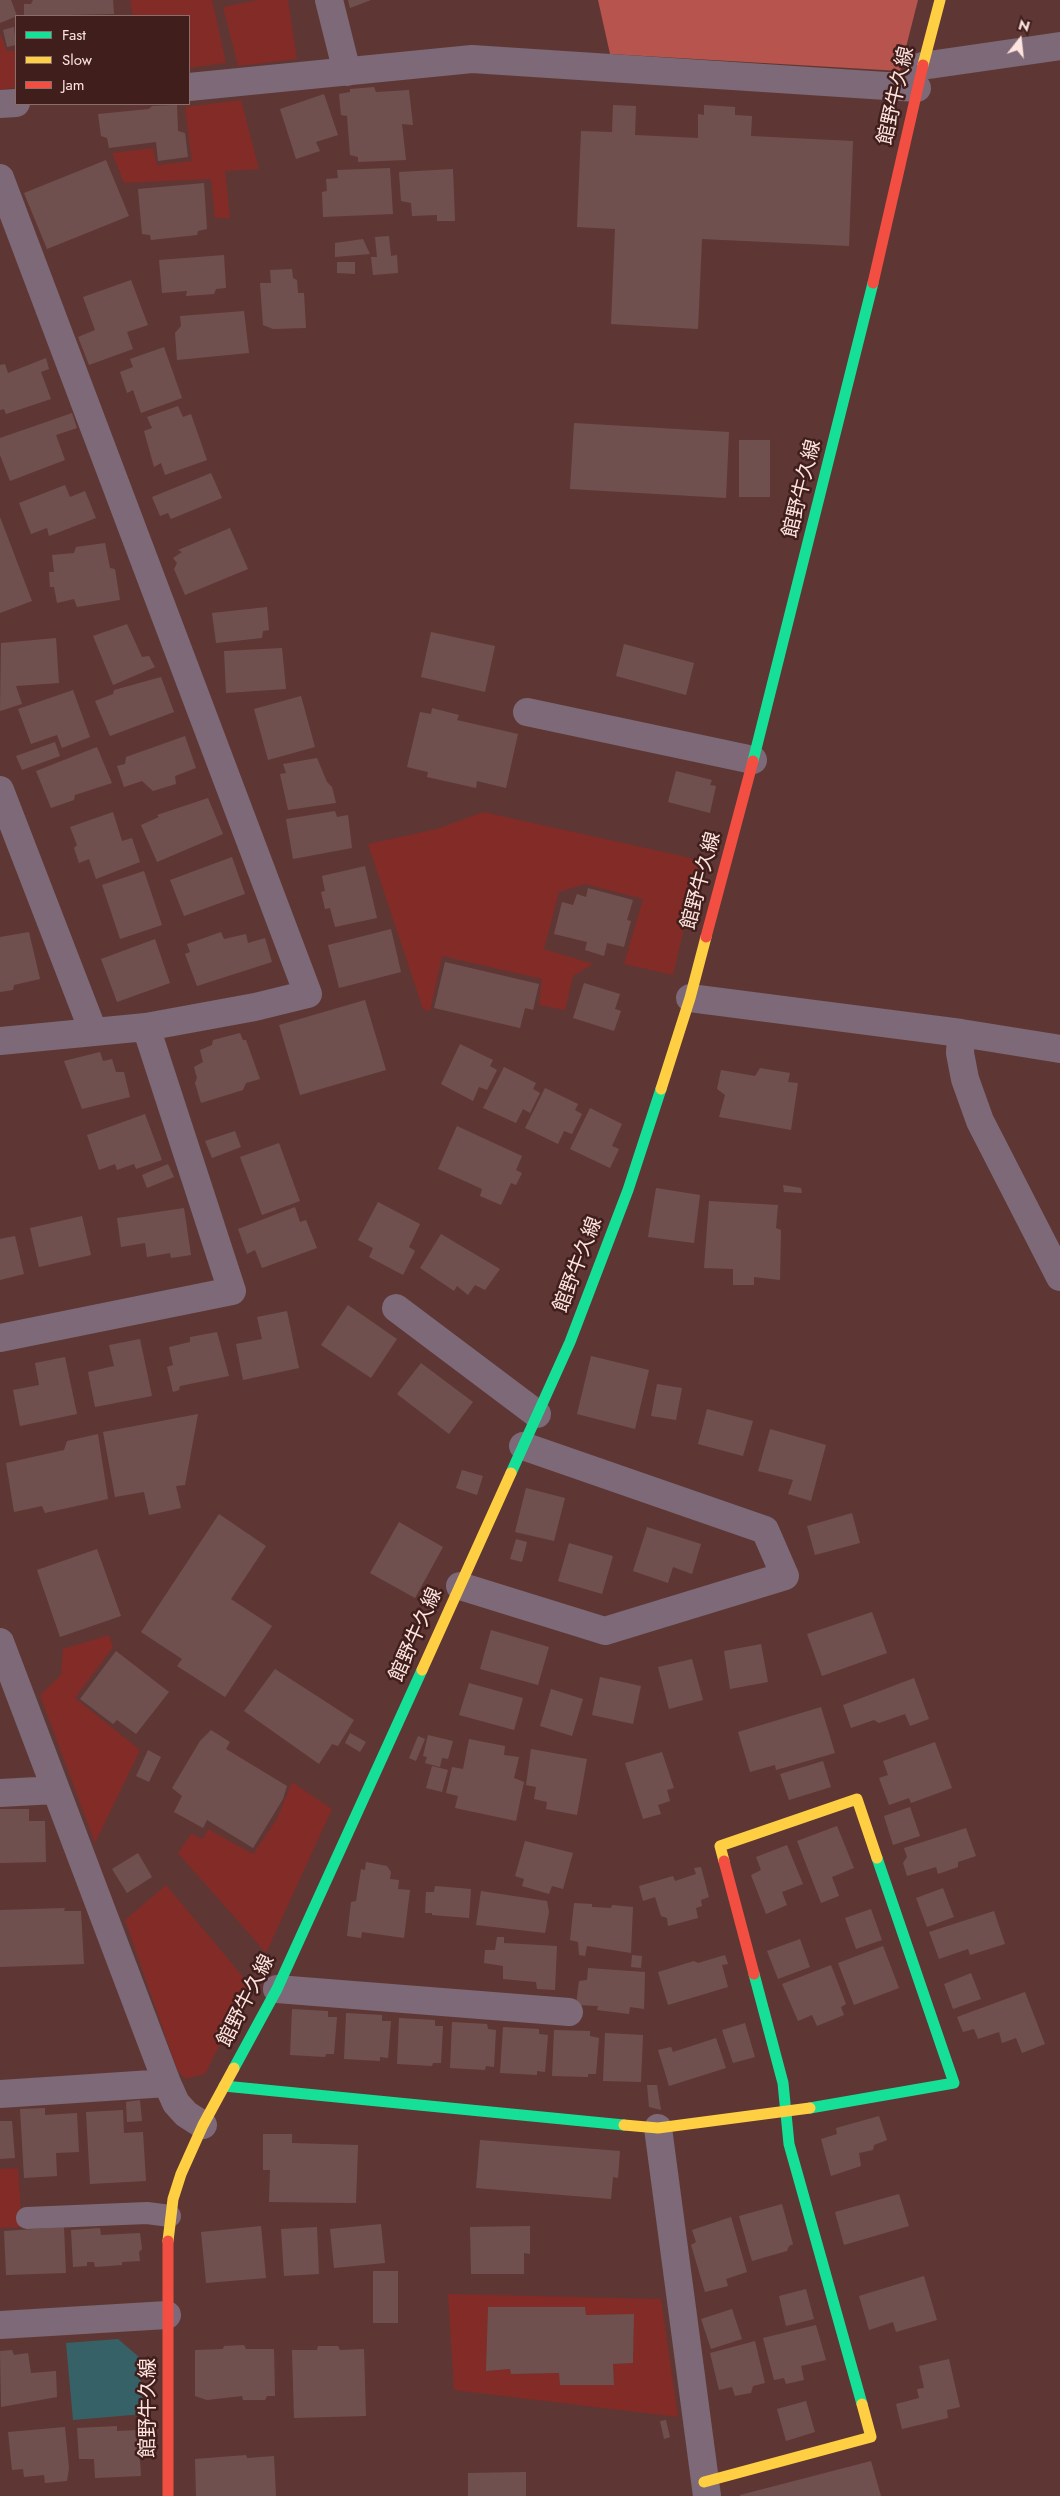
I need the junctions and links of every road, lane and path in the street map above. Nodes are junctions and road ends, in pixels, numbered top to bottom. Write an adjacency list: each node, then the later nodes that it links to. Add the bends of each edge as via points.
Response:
1 (329, 0): 4 (street)
2 (940, 0): 5 (main road, 館野牛久線)
3 (1060, 46): 5 (street)
4 (347, 72): 5 (street, via 472,59); 6 (street)
5 (920, 77): 11 (main road, 館野牛久線, via 878,264)
6 (190, 87)
7 (15, 103): 8 (street)
8 (0, 104)
9 (0, 178): 14 (street, via 308,994)
10 (527, 712): 11 (street)
11 (754, 760): 13 (main road, 館野牛久線)
12 (0, 790): 15 (street)
13 (690, 998): 16 (street); 22 (main road, 館野牛久線, via 628,1190 570,1342)
14 (146, 1027): 15 (street); 21 (street, via 232,1291)
15 (93, 1031): 17 (street)
16 (961, 1033): 18 (street); 19 (street, via 960,1053 965,1078 980,1121)
17 (0, 1041)
18 (1060, 1049)
19 (1060, 1277)
20 (396, 1308): 22 (street)
21 (0, 1338)
22 (537, 1414): 23 (main road, 館野牛久線)
23 (523, 1446): 24 (main road, 館野牛久線); 24 (street, via 766,1530 785,1576 604,1631)
24 (460, 1586): 28 (main road, 館野牛久線)
25 (0, 1642): 26 (street)
26 (55, 1790): 27 (street); 30 (street)
27 (0, 1793)
28 (277, 1989): 29 (street); 31 (main road, 館野牛久線)
29 (569, 2012)
30 (167, 2083): 32 (street); 34 (street, via 176,2103)
31 (224, 2086): 34 (main road, 館野牛久線); 35 (main road)
32 (0, 2094)
33 (786, 2112): 33 (main road, via 954,2083 857,1799 720,1846 783,2083); 35 (main road); 40 (main road, via 789,2144 871,2437)
34 (203, 2125): 36 (main road, 館野牛久線, via 181,2174)
35 (658, 2128): 40 (street)
36 (170, 2216): 37 (lane, via 146,2213); 38 (main road, 館野牛久線)
37 (27, 2218)
38 (167, 2315): 39 (street); 41 (main road, 館野牛久線)
39 (0, 2325)
40 (705, 2489)
41 (168, 2496)

